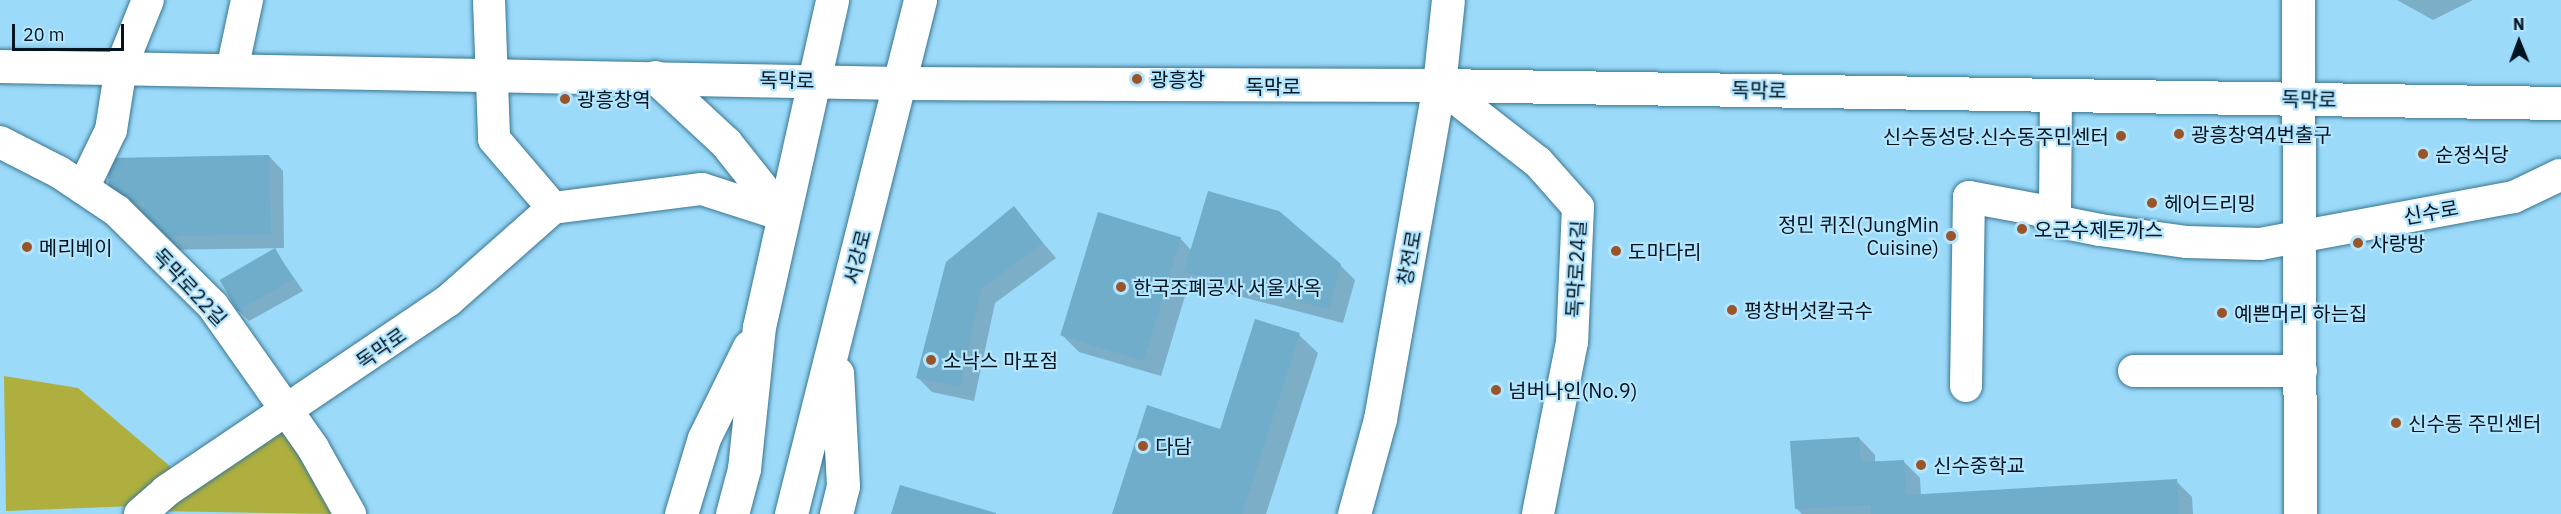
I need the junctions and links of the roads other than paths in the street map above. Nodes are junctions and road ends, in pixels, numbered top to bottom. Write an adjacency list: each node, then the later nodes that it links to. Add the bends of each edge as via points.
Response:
1 (148, 0): 9 (street)
2 (247, 0): 10 (street)
3 (489, 0): 11 (street)
4 (832, 0): 13 (main road)
5 (920, 0): 14 (main road, 서강로)
6 (1448, 0): 15 (main road, 창전로)
7 (2298, 0): 18 (main road)
8 (0, 66): 9 (main road, 독막로)
9 (122, 67): 10 (main road, 독막로); 21 (street, via 111,130)
10 (232, 70): 11 (main road, 독막로)
11 (489, 74): 12 (main road, 독막로); 22 (street, via 494,139)
12 (655, 77): 13 (main road, 독막로); 23 (main road, via 726,143)
13 (813, 80): 14 (main road, 독막로); 23 (main road)
14 (900, 83): 15 (main road, 독막로); 27 (main road, 서강로)
15 (1439, 85): 16 (main road, 독막로); 38 (main road, 창전로, via 1380,418); 39 (street, 독막로24길, via 1538,162 1578,207 1572,342)
16 (2056, 95): 18 (main road, 독막로); 24 (street)
17 (2558, 98): 18 (main road, 독막로)
18 (2296, 99): 25 (main road)
19 (0, 142): 21 (street, 독막로22길)
20 (2561, 174): 25 (street, 신수로, via 2514,197)
21 (83, 188): 31 (street, 독막로22길, via 117,211 213,306)
22 (553, 208): 23 (street, via 702,189); 31 (street, 독막로, via 449,300)
23 (783, 216): 26 (main road)
24 (2055, 221): 25 (street, 신수로, via 2187,242 2260,244); 30 (street, via 2039,210 1969,197)
25 (2299, 238): 29 (main road)
26 (759, 327): 34 (main road, via 704,438); 35 (main road, via 744,469)
27 (836, 342): 36 (main road, 서강로); 37 (main road, via 843,486)
28 (2134, 371): 29 (street)
29 (2301, 371): 40 (main road)
30 (1966, 386)
31 (286, 413): 32 (street, 독막로); 33 (street, 독막로22길)
32 (140, 514)
33 (350, 514)
34 (681, 514)
35 (732, 514)
36 (791, 514)
37 (836, 514)
38 (1354, 514)
39 (1538, 514)
40 (2300, 514)

